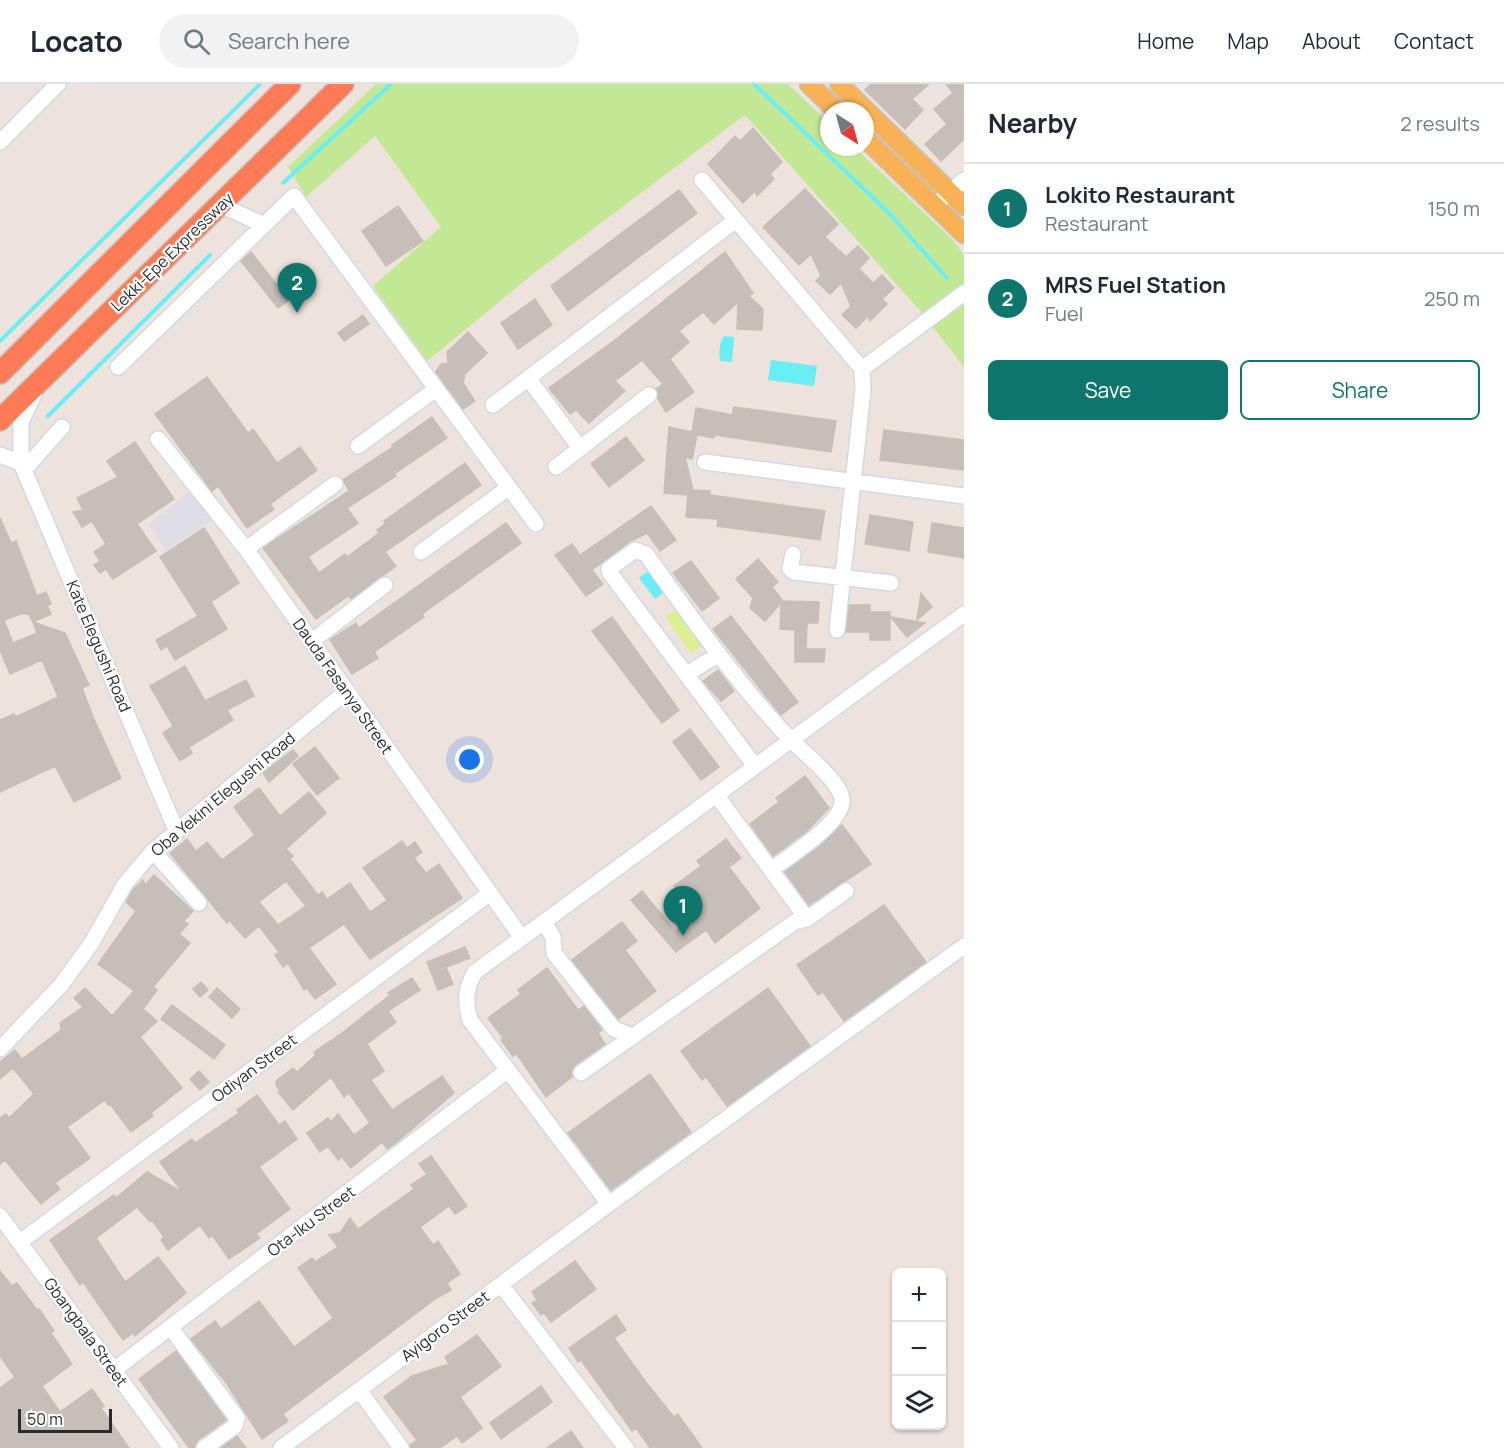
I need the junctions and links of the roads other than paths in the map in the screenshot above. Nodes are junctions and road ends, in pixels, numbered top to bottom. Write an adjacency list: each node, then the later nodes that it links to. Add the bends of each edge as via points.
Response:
1 (58, 84): 7 (street)
2 (290, 84): 20 (highway)
3 (342, 84): 11 (highway, Lekki-Epe Expressway)
4 (809, 84): 6 (main road)
5 (839, 84): 10 (main road)
6 (828, 102)
7 (0, 142)
8 (874, 147): 12 (main road)
9 (702, 180): 14 (street)
10 (957, 186): 12 (street); 13 (main road)
11 (221, 204): 15 (street); 21 (highway, Lekki-Epe Expressway)
12 (935, 206): 16 (main road)
13 (964, 207)
14 (736, 220): 19 (street); 22 (street)
15 (264, 225): 18 (street); 23 (street, via 294,196)
16 (964, 234)
17 (964, 293): 19 (street)
18 (118, 367)
19 (862, 369): 35 (street)
20 (0, 373)
21 (45, 376): 26 (highway, Lekki-Epe Expressway); 33 (street, Kate Elegushi Road, via 27,404 21,422)
22 (528, 378): 25 (street); 30 (street)
23 (436, 389): 29 (street); 37 (street)
24 (649, 395): 30 (street)
25 (493, 405)
26 (0, 420)
27 (62, 427): 33 (street)
28 (159, 439): 40 (street, Dauda Fasanya Street)
29 (358, 446)
30 (580, 448): 34 (street)
31 (0, 455): 33 (street)
32 (705, 462): 35 (street)
33 (22, 466): 55 (street, Kate Elegushi Road)
34 (556, 467)
35 (852, 480): 38 (street); 43 (street)
36 (335, 484): 40 (street)
37 (508, 488): 39 (street); 41 (street)
38 (964, 496)
39 (536, 524)
40 (246, 549): 48 (street, Dauda Fasanya Street)
41 (421, 552)
42 (793, 554): 43 (street, via 792,571)
43 (843, 578): 44 (street); 47 (street)
44 (891, 583)
45 (386, 585): 48 (street)
46 (964, 614): 52 (street)
47 (837, 630)
48 (312, 642): 51 (street, Dauda Fasanya Street)
49 (719, 654): 50 (street); 50 (street, via 646,554 635,550 609,569 610,573); 52 (street)
50 (687, 674): 53 (street)
51 (347, 691): 55 (street, Oba Yekini Elegushi Road); 59 (street, Dauda Fasanya Street)
52 (790, 739): 53 (street); 57 (street, via 840,789 843,801 829,825)
53 (754, 766): 54 (street)
54 (717, 796): 57 (street); 62 (street)
55 (176, 830): 56 (street, Oba Yekini Elegushi Road)
56 (153, 851): 60 (street); 66 (street, Oba Yekini Elegushi Road, via 125,884 92,944 61,985)
57 (771, 870): 61 (street)
58 (846, 891): 61 (street)
59 (489, 894): 63 (street, Dauda Fasanya Street); 71 (street, Odiyan Street)
60 (199, 903)
61 (807, 920): 65 (street, via 796,921)
62 (544, 922): 63 (street); 65 (street, via 553,938 554,953 614,1029)
63 (522, 938): 67 (street, via 474,972 466,988 470,1020)
64 (964, 946): 69 (street, Ayigoro Street)
65 (632, 1036): 68 (street)
66 (0, 1049)
67 (508, 1070): 69 (street); 73 (street, Ota-Iku Street)
68 (581, 1073)
69 (609, 1204): 72 (street, Ayigoro Street)
70 (0, 1216): 71 (street, Gbangbala Street)
71 (20, 1242): 74 (street, Gbangbala Street)
72 (501, 1285): 75 (street, Ayigoro Street); 80 (street)
73 (171, 1328): 74 (street, Ota-Iku Street); 77 (street, via 237,1418 235,1426)
74 (114, 1370): 76 (street, Gbangbala Street)
75 (359, 1390): 78 (street, Ayigoro Street); 79 (street)
76 (171, 1448)
77 (204, 1448)
78 (281, 1448)
79 (401, 1448)
80 (626, 1448)

